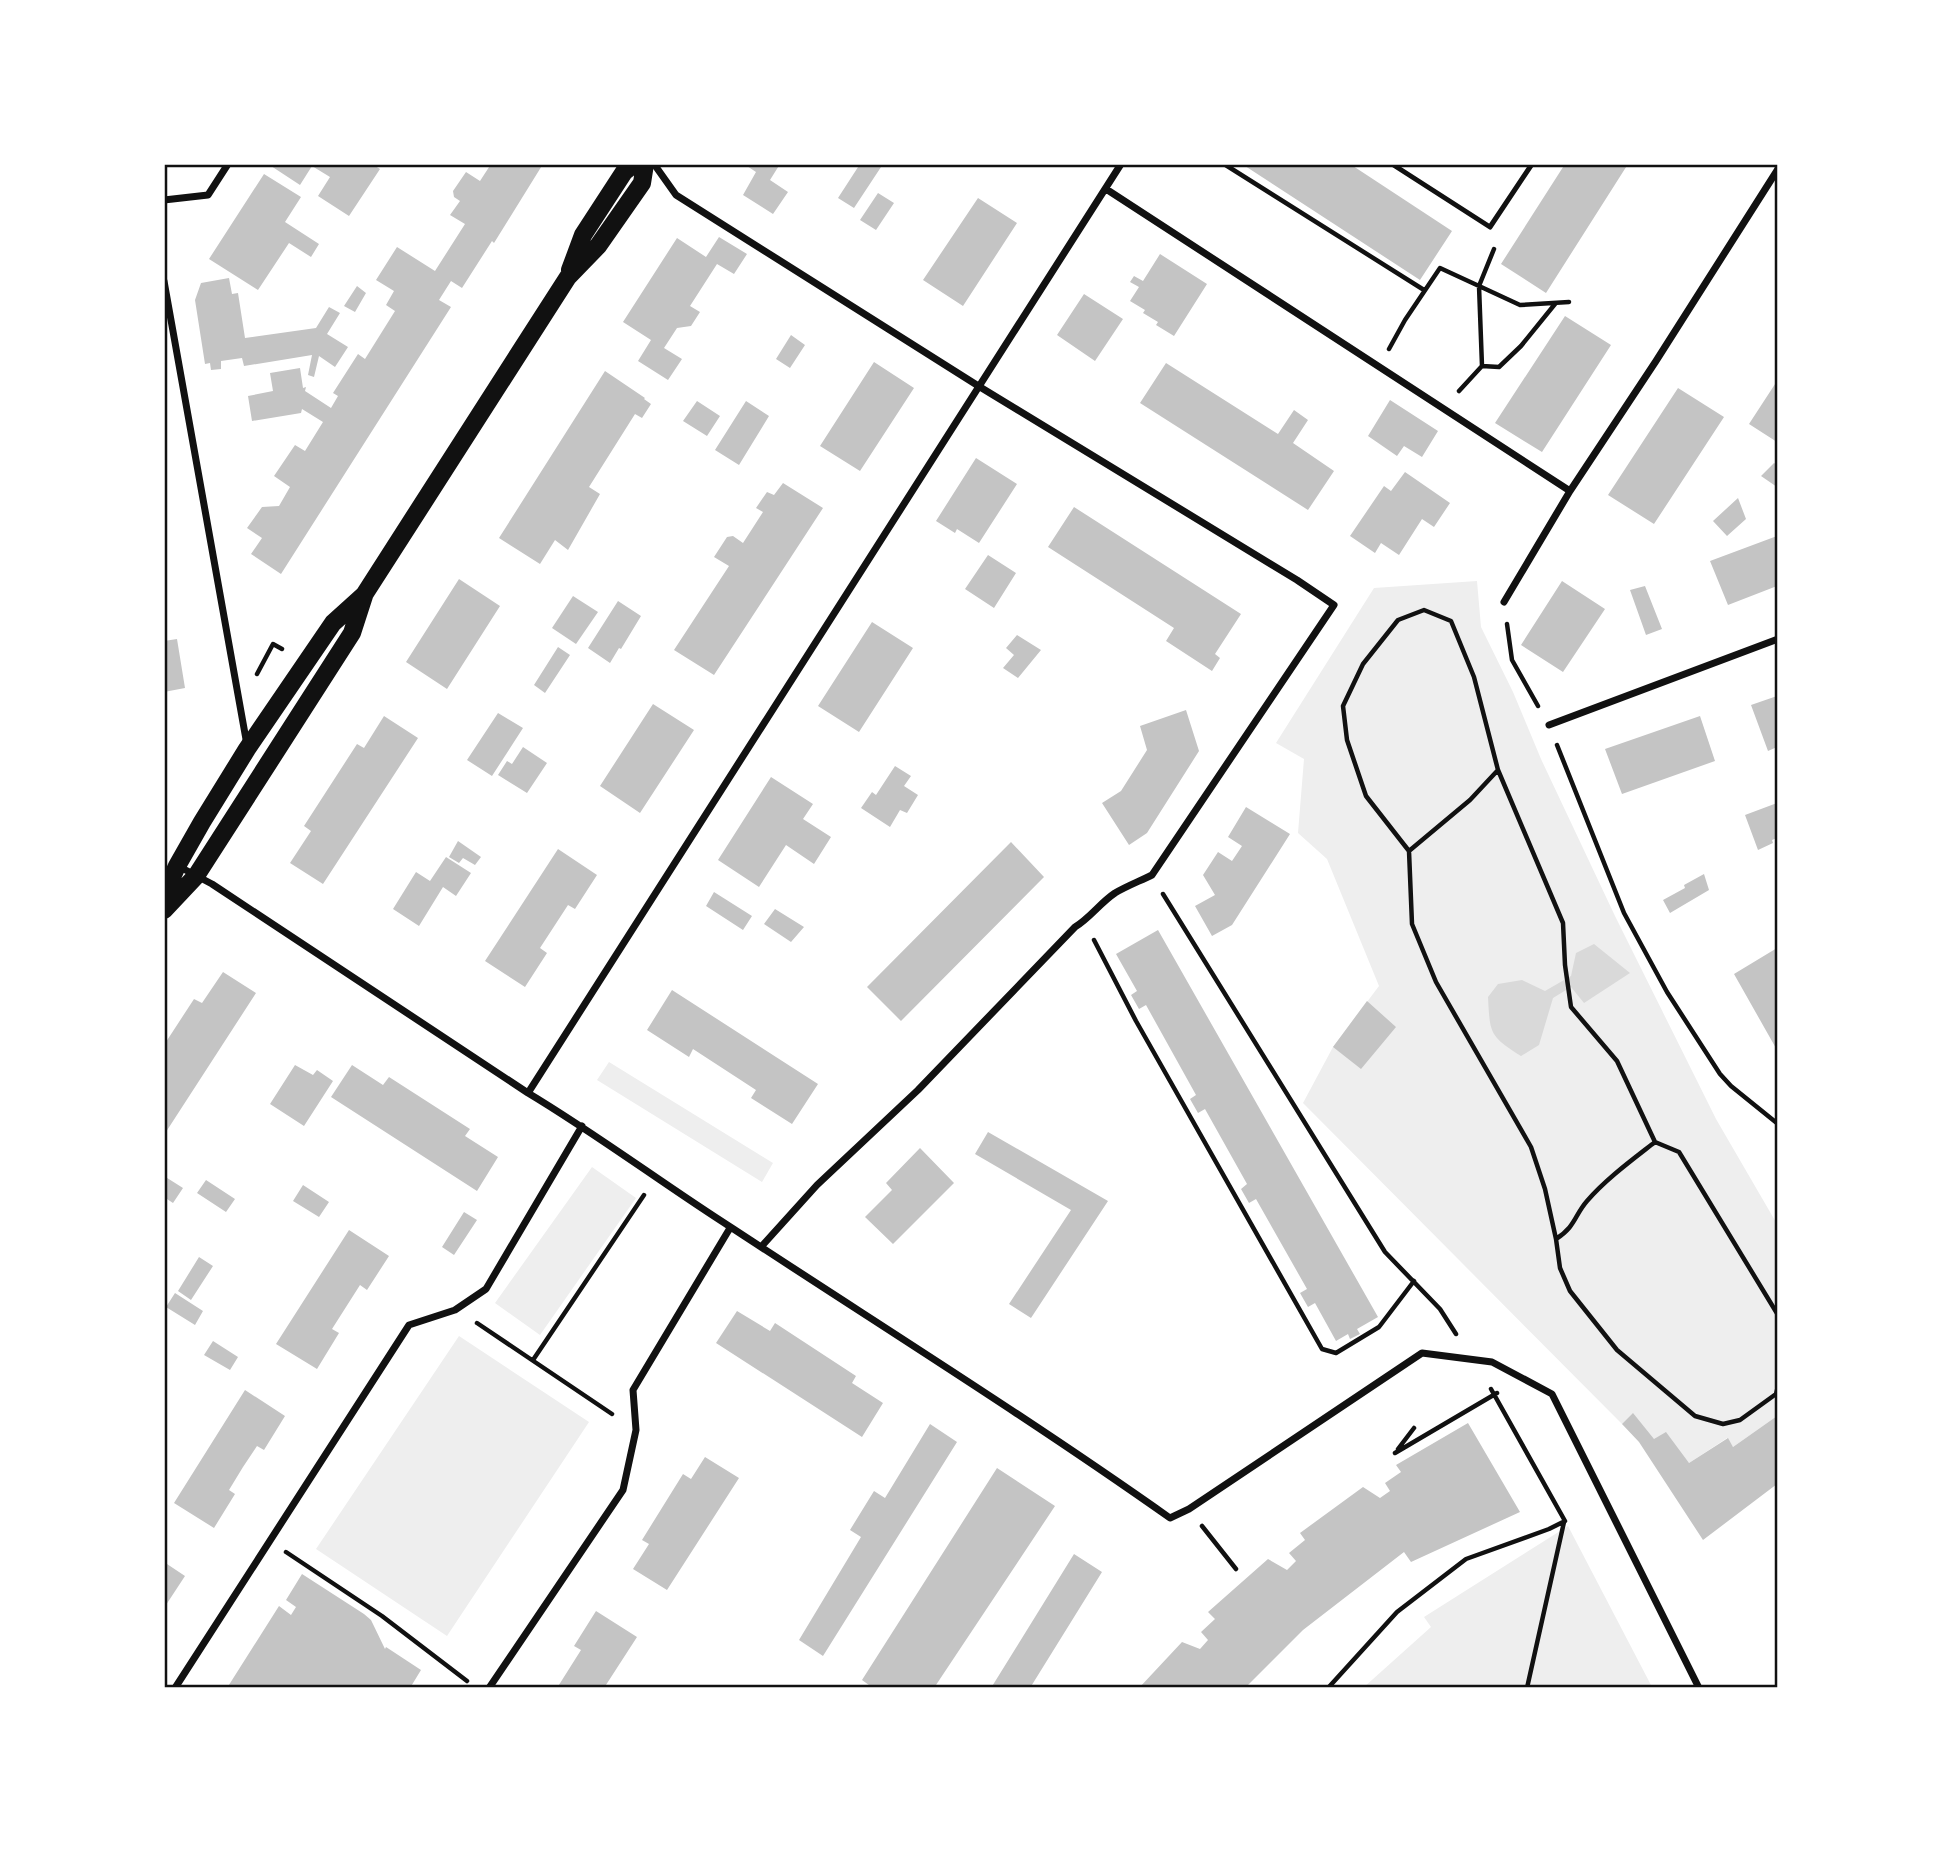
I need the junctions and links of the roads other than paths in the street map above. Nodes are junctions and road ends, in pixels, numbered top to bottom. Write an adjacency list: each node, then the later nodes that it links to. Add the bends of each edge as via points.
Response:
1 (228, 164): 10 (street, via 208,195)
2 (634, 164): 11 (main road, via 583,235)
3 (645, 164): 11 (main road, via 642,183 598,246)
4 (654, 164): 13 (street, via 676,195)
5 (1121, 164): 9 (street)
6 (1392, 164): 7 (lane, via 1490,227)
7 (1532, 164)
8 (1777, 169): 14 (street)
9 (1106, 189): 13 (street); 14 (street)
10 (164, 200)
11 (568, 277): 15 (main road)
12 (164, 281): 19 (street)
13 (980, 387): 24 (street); 27 (street, via 1334,605 1152,875 1114,894 1075,927)
14 (1570, 491): 16 (street)
15 (364, 595): 19 (main road, via 333,623); 21 (main road, via 352,633)
16 (1504, 602)
17 (1777, 639): 18 (street)
18 (1549, 725)
19 (247, 749): 20 (main road)
20 (177, 866): 21 (street); 22 (main road)
21 (195, 876): 23 (main road); 24 (street)
22 (164, 895)
23 (164, 910)
24 (528, 1093): 25 (street)
25 (582, 1126): 26 (street); 28 (street, via 486,1289 455,1310 409,1325)
26 (730, 1228): 27 (street); 29 (street, via 633,1390 636,1430 623,1490)
27 (761, 1247): 30 (street, via 1170,1518 1422,1353 1492,1362 1552,1394)
28 (175, 1688)
29 (489, 1688)
30 (1699, 1688)

